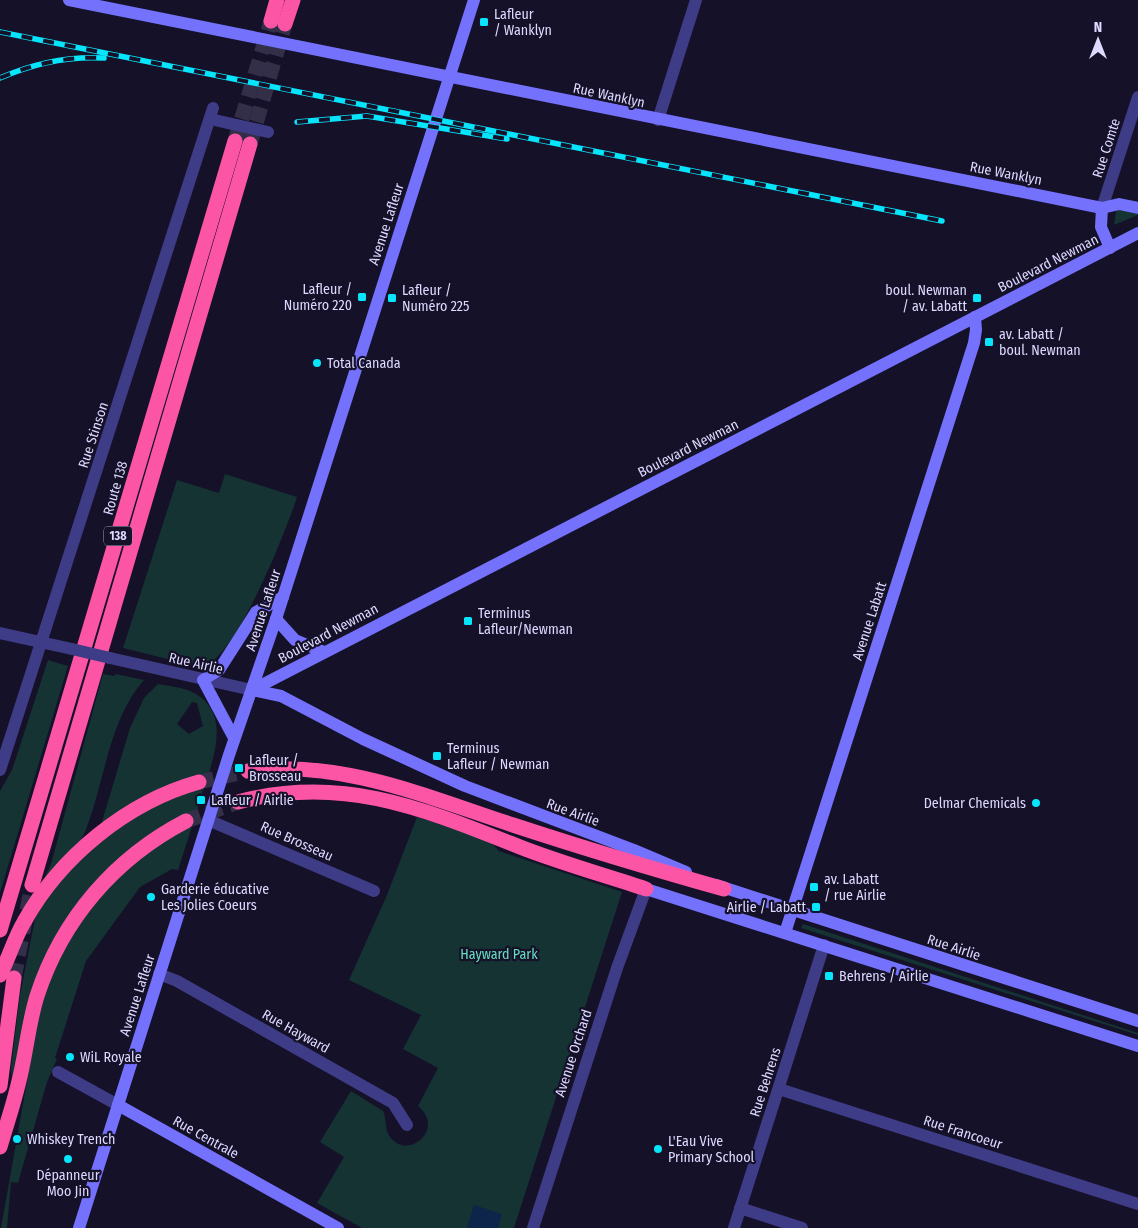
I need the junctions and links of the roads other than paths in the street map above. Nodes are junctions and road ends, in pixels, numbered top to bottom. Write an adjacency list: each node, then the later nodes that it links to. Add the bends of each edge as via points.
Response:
1 (69, 0): 6 (main road, Rue Wanklyn)
2 (277, 0): 3 (highway, via 278,22)
3 (293, 0)
4 (474, 0): 6 (main road, Avenue Lafleur)
5 (696, 0): 8 (street)
6 (449, 77): 8 (main road, Rue Wanklyn); 15 (main road, Avenue Lafleur)
7 (1138, 97): 10 (street, Rue Comte)
8 (658, 120): 10 (main road, Rue Wanklyn)
9 (268, 132): 18 (street, Rue Stinson, via 212,114)
10 (1102, 208): 11 (main road, Rue Wanklyn, via 1118,204); 13 (main road, via 1101,228)
11 (1138, 208)
12 (1138, 233): 13 (main road, Boulevard Newman)
13 (1110, 248): 14 (main road, Boulevard Newman)
14 (975, 317): 19 (main road, Boulevard Newman); 33 (main road, Avenue Labatt, via 974,343)
15 (283, 596): 16 (main road, Avenue Lafleur); 20 (main road, via 256,612 228,658 218,670)
16 (276, 619): 19 (main road, via 295,640); 21 (main road, Avenue Lafleur)
17 (0, 632): 18 (street, Rue Airlie)
18 (42, 642): 20 (street, Rue Airlie, bridge); 23 (street, Rue Stinson)
19 (324, 652): 21 (main road, Boulevard Newman)
20 (202, 680): 21 (street, Rue Airlie); 22 (main road)
21 (252, 690): 22 (main road, Avenue Lafleur); 31 (main road, Rue Airlie, via 281,696 363,739 465,786 634,850)
22 (234, 738): 27 (main road, Avenue Lafleur)
23 (0, 770)
24 (248, 771): 31 (highway, via 304,768 357,776 637,865)
25 (199, 782): 38 (highway, via 143,805 77,854 50,884 18,933)
26 (238, 802): 30 (highway, via 310,790 368,795)
27 (208, 820): 32 (street, Rue Brosseau); 37 (main road, Avenue Lafleur)
28 (186, 822): 46 (highway, via 156,838 118,868 87,902 61,939 37,997)
29 (32, 885): 34 (highway, Route 138 / 138, via 243,142)
30 (646, 888): 35 (main road); 51 (street, Avenue Orchard)
31 (724, 889): 33 (main road, Rue Airlie)
32 (374, 891)
33 (792, 910): 35 (main road, Avenue Labatt); 39 (main road, Rue Airlie)
34 (0, 930)
35 (785, 933): 36 (main road)
36 (824, 945): 40 (main road); 43 (street, Rue Behrens)
37 (160, 974): 44 (main road, Avenue Lafleur); 45 (street, Rue Hayward, via 393,1103)
38 (7, 976): 42 (highway)
39 (1138, 1021)
40 (1138, 1046)
41 (58, 1072): 44 (street, Rue Centrale)
42 (0, 1086)
43 (779, 1089): 47 (street, Rue Francoeur); 48 (street, Rue Behrens)
44 (118, 1105): 49 (main road, Avenue Lafleur); 50 (main road, Rue Centrale)
45 (407, 1125)
46 (0, 1147)
47 (1138, 1204)
48 (740, 1208): 52 (street, Rue Behrens); 53 (street)
49 (79, 1228)
50 (338, 1228)
51 (533, 1228)
52 (734, 1228)
53 (802, 1228)

